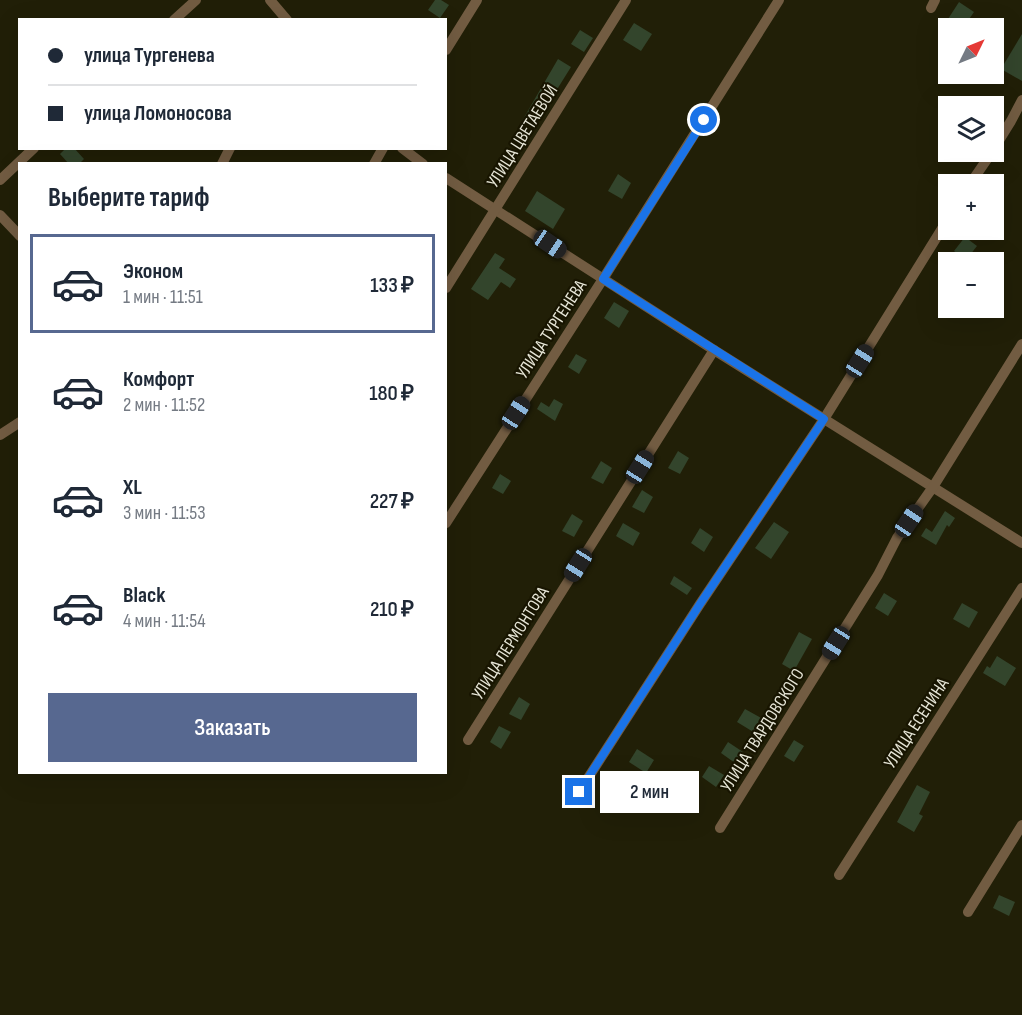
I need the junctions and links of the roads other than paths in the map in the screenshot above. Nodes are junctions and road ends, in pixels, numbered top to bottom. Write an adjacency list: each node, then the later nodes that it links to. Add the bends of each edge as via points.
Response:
1 (196, 0): 6 (street)
2 (270, 0): 7 (street)
3 (477, 0): 8 (street)
4 (626, 0): 18 (street, УЛИЦА ЦВЕТАЕВОЙ)
5 (779, 0): 22 (street, УЛИЦА ТУРГЕНЕВА)
6 (176, 18)
7 (285, 18)
8 (447, 48)
9 (1022, 100): 10 (street)
10 (1004, 132)
11 (32, 150): 13 (street)
12 (405, 150): 14 (street)
13 (19, 162)
14 (420, 162)
15 (18, 163): 17 (street)
16 (447, 179): 18 (street)
17 (0, 180)
18 (496, 208): 22 (street); 23 (street, УЛИЦА ЦВЕТАЕВОЙ)
19 (0, 215): 20 (street)
20 (18, 234)
21 (938, 235): 26 (street)
22 (603, 279): 25 (street); 30 (street, УЛИЦА ТУРГЕНЕВА)
23 (447, 286)
24 (1022, 344): 29 (street, УЛИЦА ТВАРДОВСКОГО)
25 (714, 350): 26 (street); 33 (street, УЛИЦА ЛЕРМОНТОВА)
26 (824, 419): 29 (street); 34 (street)
27 (18, 423): 28 (street)
28 (0, 435)
29 (933, 487): 31 (street); 36 (street, УЛИЦА ТВАРДОВСКОГО, via 897,538 878,575)
30 (447, 521)
31 (1022, 543)
32 (1022, 588): 37 (street, УЛИЦА ЕСЕНИНА)
33 (468, 740)
34 (579, 792)
35 (1022, 825): 38 (street)
36 (720, 828)
37 (838, 875)
38 (968, 912)

